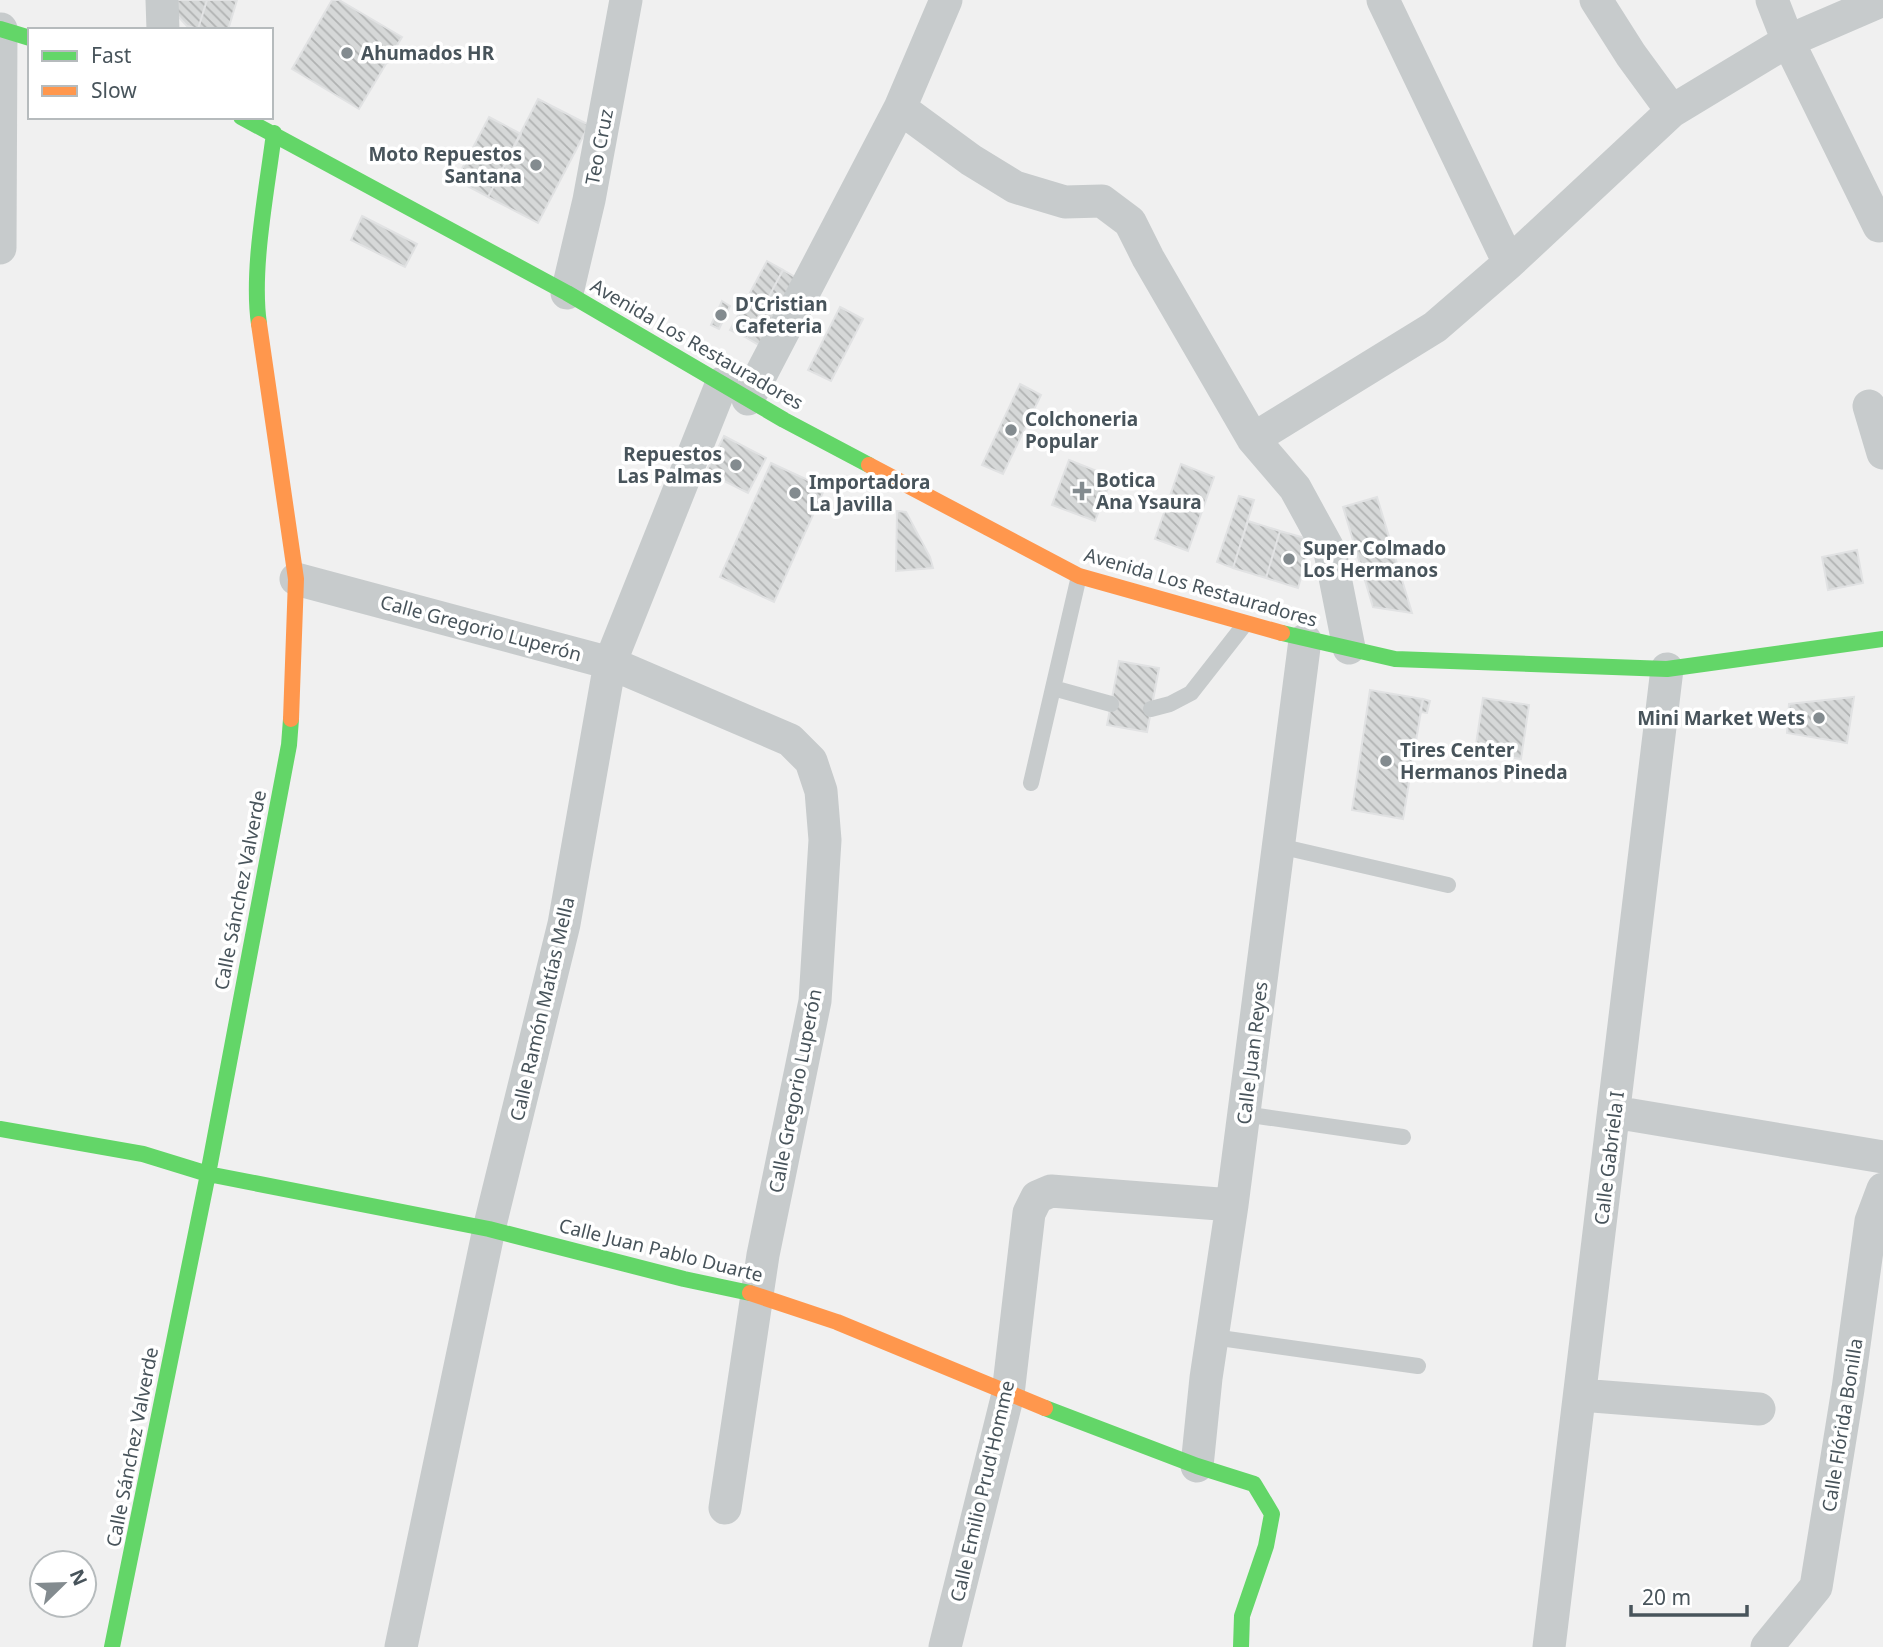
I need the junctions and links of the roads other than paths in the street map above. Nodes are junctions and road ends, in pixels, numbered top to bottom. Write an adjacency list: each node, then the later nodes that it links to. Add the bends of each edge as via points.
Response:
1 (162, 0): 8 (street)
2 (626, 0): 19 (street, Teo Cruz)
3 (946, 0): 12 (street, Calle Ramón Matías Mella)
4 (1383, 0): 18 (street)
5 (1595, 0): 13 (street)
6 (1772, 0): 11 (street)
7 (1883, 0): 11 (street)
8 (163, 28)
9 (0, 29): 10 (street); 17 (street)
10 (28, 37)
11 (1788, 41): 13 (street); 16 (street)
12 (900, 108): 20 (street, Calle Ramón Matías Mella); 22 (street, via 1015,187 1065,202 1102,201 1130,222)
13 (1672, 111): 18 (street)
14 (245, 119): 15 (street, Avenida Los Restauradores)
15 (274, 133): 19 (street, Avenida Los Restauradores); 25 (street, Calle Sánchez Valverde, via 257,310)
16 (1880, 226)
17 (0, 248)
18 (1509, 263): 22 (street, via 1435,327)
19 (567, 293): 20 (street, Avenida Los Restauradores)
20 (735, 391): 24 (street, Avenida Los Restauradores); 30 (street, Calle Ramón Matías Mella)
21 (1869, 406): 23 (street)
22 (1252, 439): 29 (street, via 1295,488 1330,552)
23 (1883, 453)
24 (1079, 576): 26 (street, Avenida Los Restauradores); 32 (lane)
25 (296, 579): 30 (street, Calle Gregorio Luperón); 43 (street, Calle Sánchez Valverde, via 289,745)
26 (1246, 623): 28 (street, Avenida Los Restauradores); 34 (lane, via 1191,693)
27 (1883, 639): 31 (street, Avenida Los Restauradores)
28 (1305, 640): 29 (street, Avenida Los Restauradores); 36 (street, Calle Juan Reyes)
29 (1349, 648): 31 (street, Avenida Los Restauradores, via 1395,659)
30 (610, 663): 47 (street, Calle Ramón Matías Mella, via 564,924); 48 (street, Calle Gregorio Luperón, via 790,740 811,761 821,791 825,840 815,1001)
31 (1667, 669): 38 (street, Calle Gabriela I)
32 (1053, 688): 33 (lane); 35 (lane)
33 (1111, 704)
34 (1151, 709)
35 (1031, 783)
36 (1279, 846): 37 (lane); 39 (street, Calle Juan Reyes)
37 (1448, 885)
38 (1614, 1112): 42 (street); 52 (street, Calle Gabriela I)
39 (1244, 1114): 41 (lane); 45 (street, Calle Juan Reyes)
40 (0, 1129): 43 (street, Calle Juan Pablo Duarte, via 144,1154)
41 (1403, 1137)
42 (1883, 1157)
43 (208, 1174): 47 (street, Calle Juan Pablo Duarte); 56 (street, Calle Sánchez Valverde)
44 (1883, 1189): 46 (street, Calle Flórida Bonilla)
45 (1232, 1205): 49 (street, Calle Juan Reyes); 51 (street, Calle Emilio Prud'Homme, via 1051,1191 1037,1197 1029,1213)
46 (1877, 1221): 61 (street, Calle Flórida Bonilla, via 1816,1587)
47 (489, 1229): 48 (street, Calle Juan Pablo Duarte); 57 (street, Calle Ramón Matías Mella)
48 (757, 1295): 51 (street, Calle Juan Pablo Duarte, via 838,1322); 55 (street, Calle Gregorio Luperón)
49 (1213, 1337): 50 (lane); 54 (street, Calle Juan Reyes)
50 (1418, 1366)
51 (1008, 1394): 54 (street, Calle Juan Pablo Duarte); 58 (street, Calle Emilio Prud'Homme)
52 (1580, 1395): 53 (street); 60 (street, Calle Gabriela I)
53 (1759, 1409)
54 (1197, 1466): 59 (street, Calle Juan Pablo Duarte, via 1254,1484 1272,1514 1266,1546 1241,1616)
55 (725, 1508)
56 (112, 1647)
57 (401, 1647)
58 (944, 1647)
59 (1241, 1647)
60 (1549, 1647)
61 (1767, 1647)

